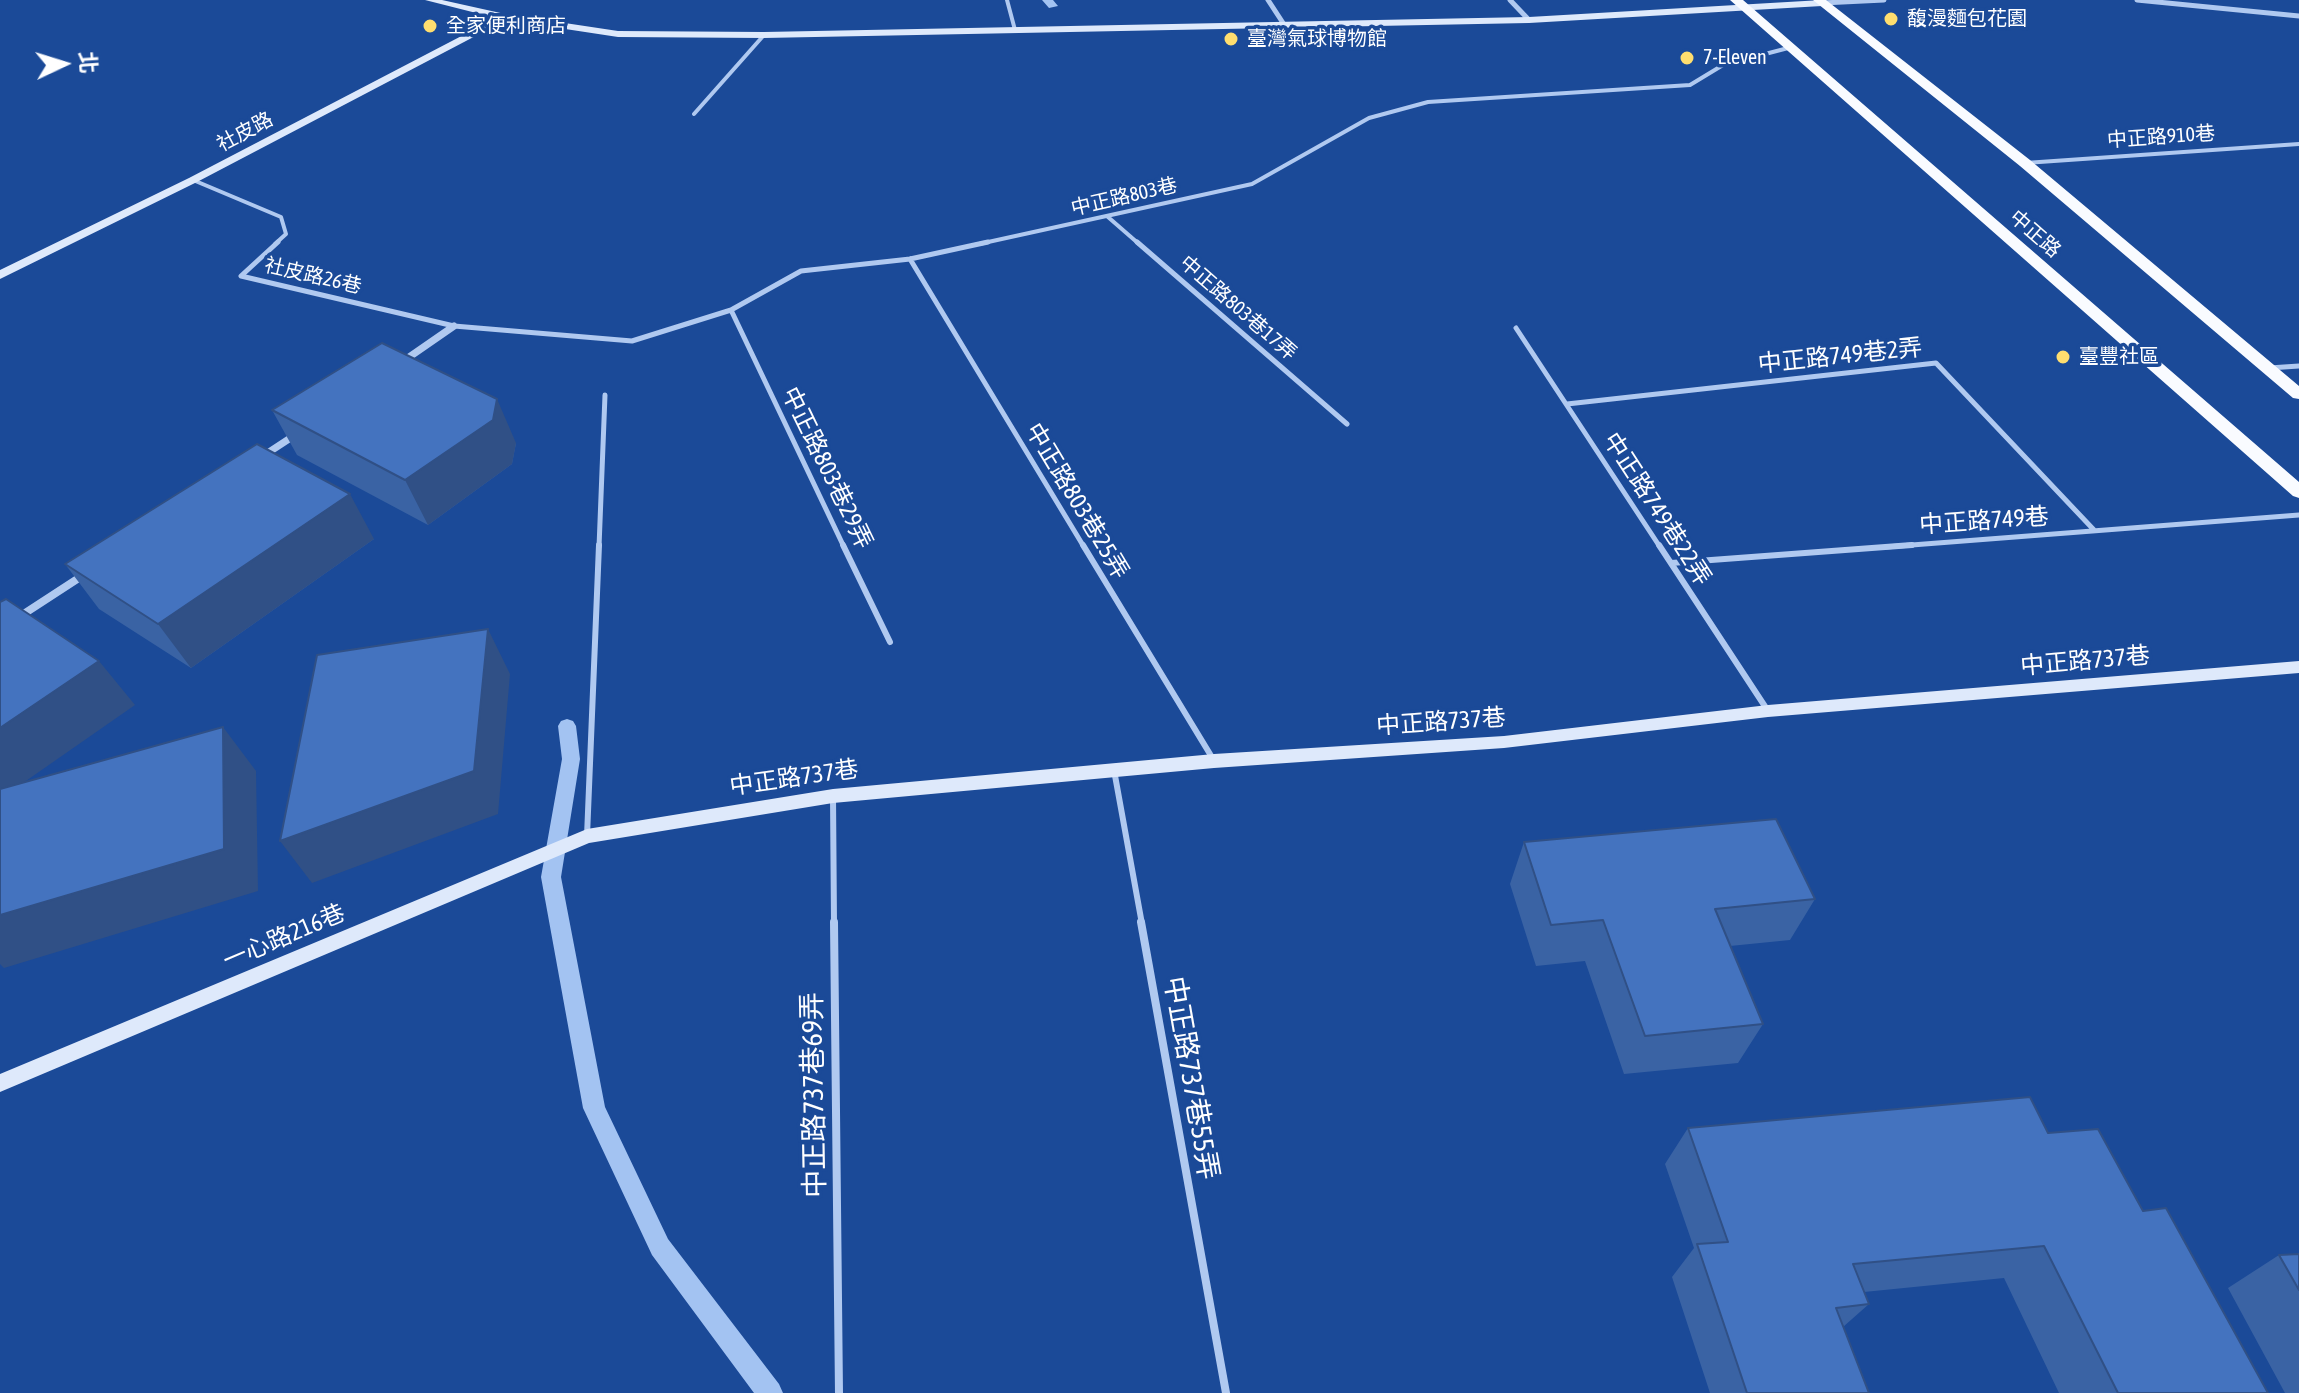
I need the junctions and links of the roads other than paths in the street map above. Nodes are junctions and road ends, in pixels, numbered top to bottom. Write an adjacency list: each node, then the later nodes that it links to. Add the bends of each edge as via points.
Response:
1 (430, 0): 10 (street)
2 (1007, 0): 13 (lane)
3 (1268, 0): 12 (street)
4 (1510, 0): 11 (street)
5 (1884, 0): 7 (street)
6 (2137, 0): 9 (street)
7 (1820, 1): 8 (street); 18 (main road, 中正路)
8 (1740, 4): 11 (street); 15 (main road, 中正路)
9 (2299, 16)
10 (505, 17): 14 (street, via 618,34); 19 (street, 社皮路)
11 (1529, 20): 12 (street)
12 (1285, 26): 13 (street)
13 (1015, 30): 14 (street)
14 (764, 35): 16 (lane)
15 (1792, 47): 20 (lane, 中正路803巷, via 1723,65 1690,85 1428,102 1369,118 1252,184); 35 (main road, 中正路)
16 (694, 114)
17 (2299, 144): 18 (lane, 中正路910巷)
18 (2025, 163): 27 (main road, 中正路)
19 (193, 180): 22 (street, 社皮路); 24 (lane, 社皮路26巷, via 281,217 286,234 241,276)
20 (1108, 217): 21 (lane, 中正路803巷); 32 (lane, 中正路803巷17弄)
21 (910, 259): 23 (lane, 中正路803巷, via 801,271); 44 (lane, 中正路803巷25弄)
22 (0, 275)
23 (731, 310): 24 (lane, 中正路803巷, via 632,341); 41 (lane, 中正路803巷29弄)
24 (454, 326): 28 (street)
25 (1516, 328): 31 (lane, 中正路749巷22弄)
26 (2299, 366): 27 (lane)
27 (2269, 368): 29 (main road, 中正路)
28 (391, 369)
29 (2299, 394)
30 (605, 395): 47 (lane)
31 (1567, 404): 37 (lane, 中正路749巷2弄, via 1936,363); 38 (lane, 中正路749巷22弄)
32 (1347, 424)
33 (302, 430): 34 (street)
34 (252, 464)
35 (2299, 492)
36 (2299, 515): 37 (lane, 中正路749巷)
37 (2094, 530): 38 (lane, 中正路749巷)
38 (1671, 563): 43 (lane, 中正路749巷22弄)
39 (88, 573): 40 (street)
40 (13, 621)
41 (890, 642)
42 (2299, 667): 43 (street, 中正路737巷)
43 (1768, 711): 44 (street, 中正路737巷, via 1504,742)
44 (1214, 761): 45 (street, 中正路737巷)
45 (1114, 770): 46 (street, 中正路737巷); 50 (lane, 中正路737巷55弄)
46 (833, 796): 47 (street, 中正路737巷); 49 (lane, 中正路737巷69弄)
47 (587, 836): 48 (street, 一心路216巷)
48 (0, 1083)
49 (839, 1393)
50 (1226, 1393)

